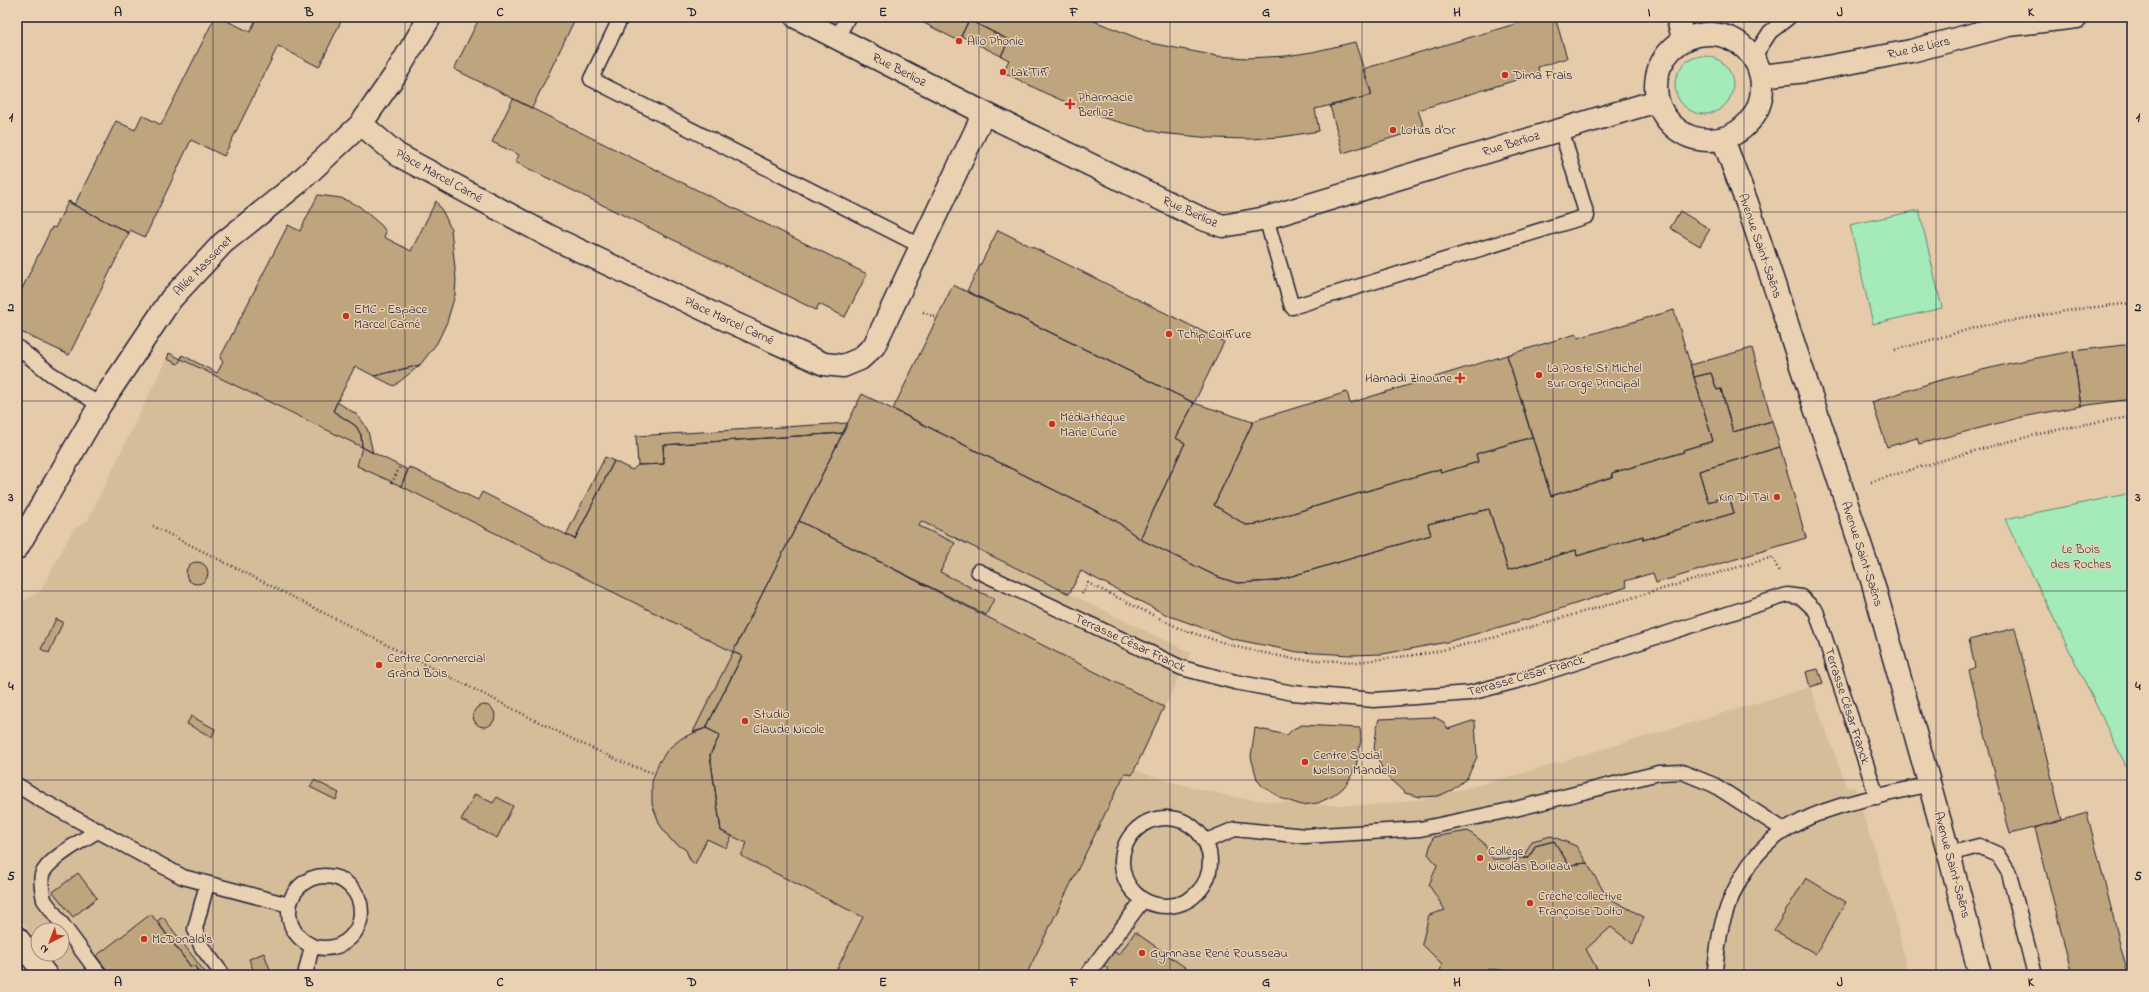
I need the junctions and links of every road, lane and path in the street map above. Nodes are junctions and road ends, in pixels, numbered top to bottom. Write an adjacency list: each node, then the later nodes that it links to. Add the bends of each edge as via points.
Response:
1 (430, 17): 15 (street, Allée Massenet, via 396,75)
2 (621, 17): 19 (lane, via 591,79)
3 (796, 17): 9 (street, Rue Berlioz)
4 (848, 17): 9 (lane)
5 (1677, 17): 10 (street)
6 (1788, 17): 12 (lane, via 1770,32)
7 (2077, 17): 12 (street, Rue de Liers, via 2008,25 1911,51 1806,71)
8 (2128, 17): 11 (path)
9 (837, 38): 14 (street, Rue Berlioz)
10 (1684, 40): 12 (street, via 1703,34 1722,35 1740,44); 13 (street, via 1669,51 1659,66 1655,83)
11 (2132, 61)
12 (1757, 67): 17 (street, via 1761,96 1754,115 1741,130)
13 (1657, 101): 16 (street, Rue Berlioz); 17 (street, via 1676,129 1690,138 1706,141)
14 (984, 113): 18 (street, Rue Berlioz, via 1200,218 1223,226); 19 (street, Place Marcel Carné)
15 (361, 124): 19 (street, Place Marcel Carné, via 398,155 551,237 824,364 843,366 860,359 874,346); 25 (street, Allée Massenet, via 298,184 223,243 196,270 171,299)
16 (1561, 129): 18 (street, Rue Berlioz); 18 (lane, via 1587,216 1292,307)
17 (1723, 139): 29 (street, Avenue Saint-Saëns, via 1747,203)
18 (1266, 218)
19 (921, 246)
20 (2132, 303): 24 (path, via 2078,309 1981,326)
21 (921, 310): 22 (path)
22 (937, 318)
23 (17, 347): 25 (lane, via 51,374)
24 (1895, 350)
25 (100, 405): 31 (street, Allée Massenet)
26 (2132, 417): 29 (path, via 2088,422)
27 (400, 466): 28 (path)
28 (392, 483)
29 (1842, 490): 37 (street, Avenue Saint-Saëns, via 1873,583)
30 (153, 526): 35 (path, via 578,742 629,765)
31 (17, 548)
32 (978, 571): 34 (lane, Terrasse César Franck)
33 (1787, 595): 34 (lane, Terrasse César Franck, via 1528,678 1470,694 1374,700 1293,693 1235,682 1182,668); 34 (path, via 1773,557 1496,637 1430,653 1357,662 1294,660 1241,648 1183,630 1088,583); 38 (lane, Terrasse César Franck, via 1800,597 1816,611)
34 (1072, 616)
35 (654, 773)
36 (17, 784): 39 (lane, via 41,800)
37 (1930, 784): 38 (lane); 42 (street, Avenue Saint-Saëns)
38 (1876, 797): 40 (lane, via 1828,809)
39 (99, 830): 43 (lane, via 183,877); 49 (lane, via 53,861 42,875 42,887 44,900)
40 (1784, 830): 41 (lane, via 1714,784 1682,772 1659,773 1515,810 1420,829 1305,836 1235,829); 53 (lane, via 1756,854 1735,888 1722,925)
41 (1206, 841): 44 (lane, via 1211,864 1204,886 1187,902 1164,908); 44 (lane, via 1189,824 1167,817 1144,822 1128,838 1121,861 1126,883)
42 (1949, 854): 54 (street, Avenue Saint-Saëns); 55 (lane, via 1979,846 1997,854 2009,873)
43 (207, 884): 45 (lane); 50 (lane, via 195,929 201,946)
44 (1142, 901): 52 (lane)
45 (289, 905): 47 (lane, via 288,915 296,934); 47 (lane, via 297,889 306,881 318,877 341,880 357,896 361,917 353,935 334,948)
46 (17, 938): 48 (street)
47 (312, 946): 51 (lane)
48 (46, 975)
49 (100, 975)
50 (223, 975)
51 (305, 975)
52 (1087, 975)
53 (1714, 975)
54 (1980, 975)
55 (2035, 975)

